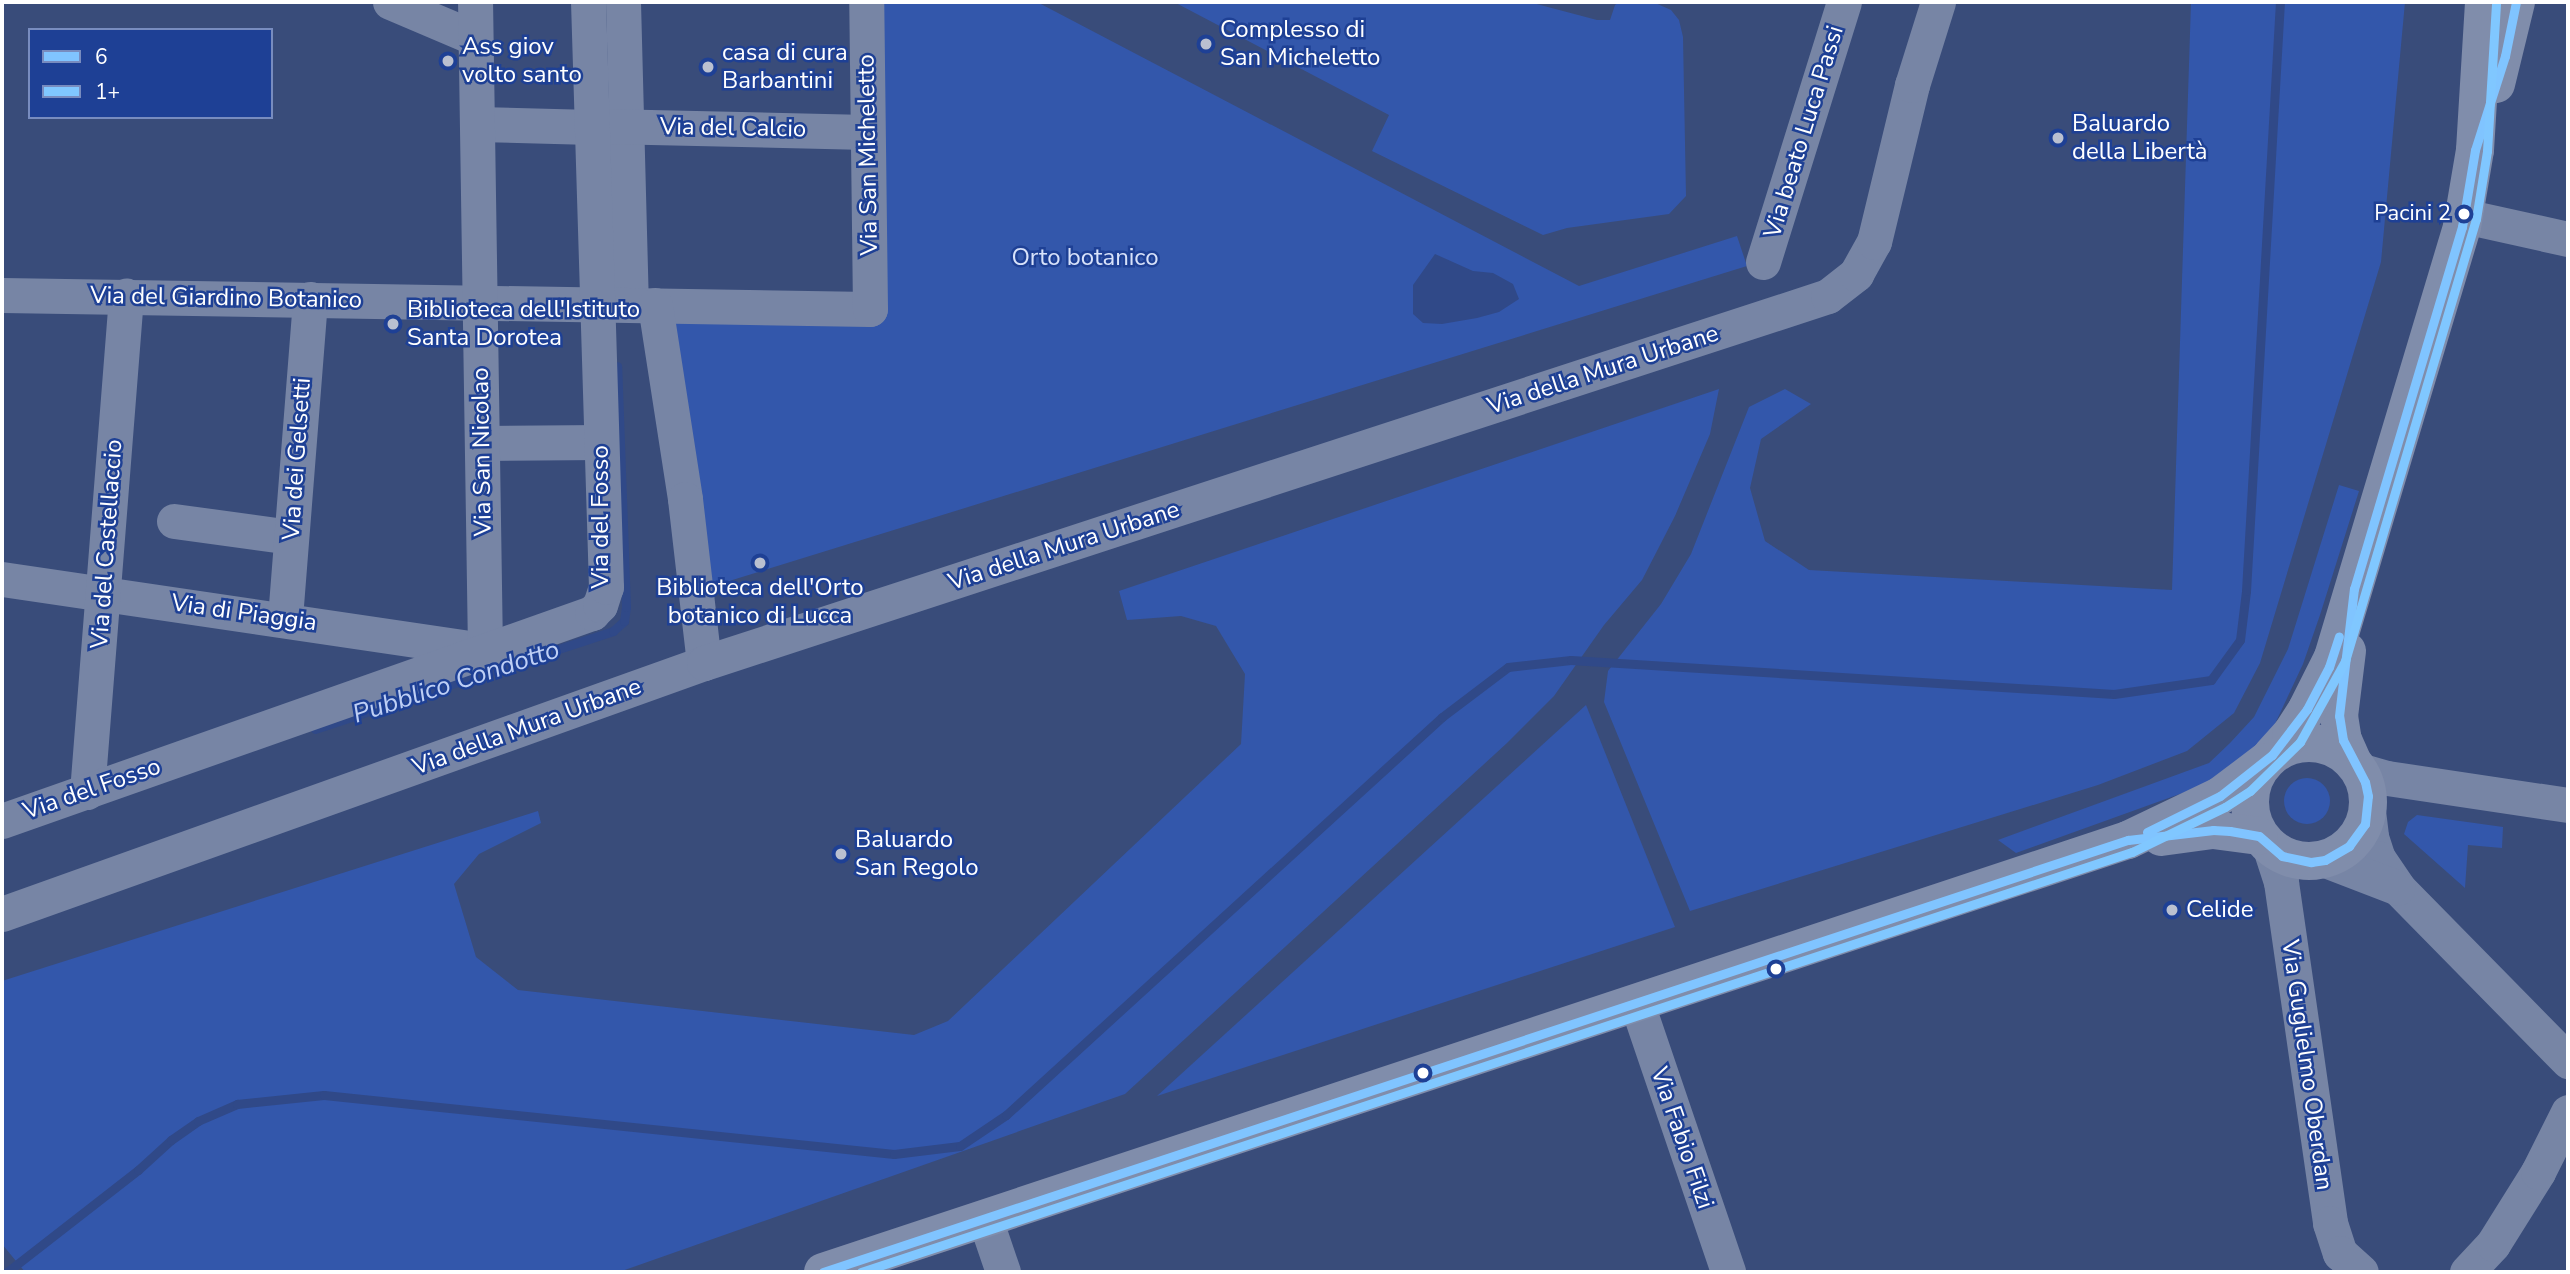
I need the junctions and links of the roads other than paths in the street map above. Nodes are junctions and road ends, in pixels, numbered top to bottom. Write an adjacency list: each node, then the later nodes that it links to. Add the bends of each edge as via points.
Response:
1 (390, 2): 10 (street)
2 (475, 2): 10 (street, Via San Nicolao)
3 (588, 2): 12 (street, Via del Fosso)
4 (623, 2): 12 (street, Via del Fosso)
5 (866, 2): 13 (street, Via San Micheletto)
6 (1844, 2): 17 (street, Via beato Luca Passi)
7 (1938, 2): 33 (street, Via della Mura Urbane, via 1912,85 1874,242 1856,274 1828,296)
8 (2484, 2): 14 (main road)
9 (2516, 2): 14 (main road, via 2505,56)
10 (475, 38): 11 (street, Via San Nicolao)
11 (477, 124): 12 (street, Via del Calcio); 21 (street, Via San Nicolao)
12 (608, 126): 13 (street, Via del Calcio); 22 (street, Via del Fosso)
13 (867, 132): 23 (street, Via San Micheletto)
14 (2475, 149): 15 (main road)
15 (2464, 216): 16 (street); 29 (main road)
16 (2568, 239)
17 (1763, 262)
18 (2, 295): 19 (street, Via del Giardino Botanico)
19 (126, 296): 20 (street, Via del Giardino Botanico); 30 (street, Via del Castellaccio)
20 (310, 299): 21 (street, Via del Giardino Botanico); 27 (street, Via dei Gelsetti)
21 (479, 304): 22 (street, Via del Giardino Botanico); 25 (street, Via San Nicolao)
22 (622, 305): 23 (street, Via del Giardino Botanico); 24 (street, Via del Fosso); 33 (street, via 685,499)
23 (870, 309)
24 (601, 442): 25 (street, Via del Fosso); 32 (street, Via del Fosso, via 606,587 600,605 592,613)
25 (482, 443): 32 (street, Via San Nicolao)
26 (174, 522): 27 (street)
27 (291, 537): 31 (street, Via dei Gelsetti)
28 (2, 579): 30 (street, Via di Piaggia)
29 (2354, 589): 34 (main road, via 2329,667 2291,734); 35 (main road, via 2339,716 2343,740)
30 (103, 593): 31 (street, Via di Piaggia); 36 (street, Via del Castellaccio)
31 (285, 618): 32 (street, Via di Piaggia)
32 (485, 650): 36 (street, Via del Fosso)
33 (704, 663): 44 (street, Via della Mura Urbane)
34 (2268, 758): 35 (main road, via 2288,746 2322,744); 40 (main road, via 2220,796); 41 (main road, via 2250,790 2252,822)
35 (2356, 766): 37 (street, via 2387,778); 38 (main road, via 2368,796)
36 (87, 792): 39 (street, Via del Fosso)
37 (2568, 805)
38 (2368, 811): 42 (main road, via 2365,824 2349,846); 43 (street, via 2378,858)
39 (2, 821)
40 (2128, 841): 41 (main road, via 2213,830); 45 (main road)
41 (2265, 842): 42 (main road, via 2296,861); 52 (street, Via Guglielmo Oberdan, via 2281,882 2330,1223 2340,1253)
42 (2325, 860): 43 (street)
43 (2398, 887): 46 (street)
44 (2, 914)
45 (1637, 1004): 48 (main road); 51 (street, Via Fabio Filzi)
46 (2568, 1061)
47 (2568, 1112): 53 (street, via 2549,1153 2493,1244)
48 (985, 1219): 49 (main road); 50 (street)
49 (822, 1272)
50 (1003, 1272)
51 (1728, 1272)
52 (2361, 1272)
53 (2467, 1272)

